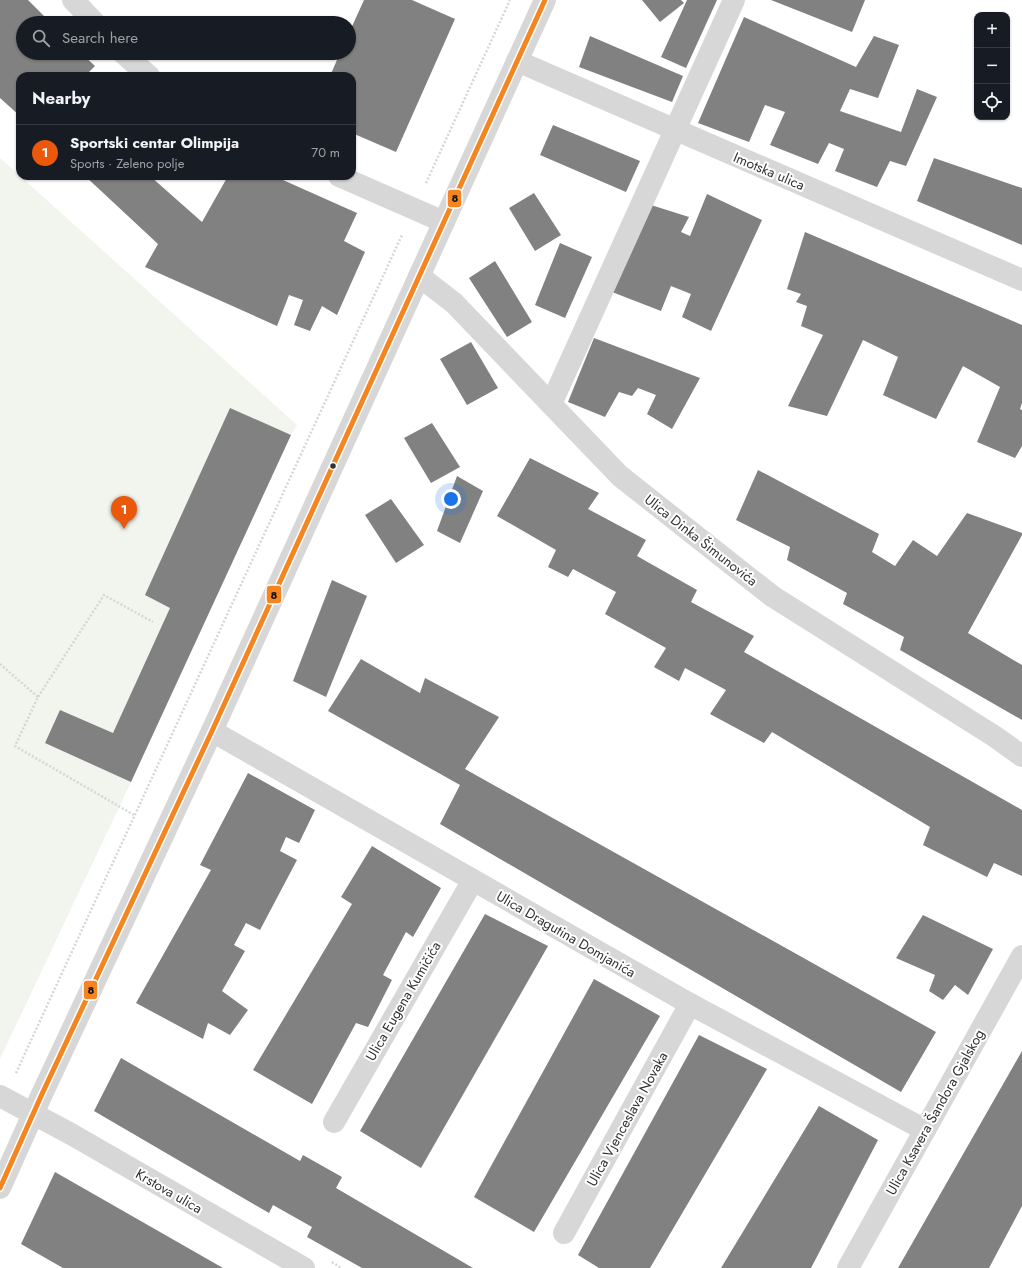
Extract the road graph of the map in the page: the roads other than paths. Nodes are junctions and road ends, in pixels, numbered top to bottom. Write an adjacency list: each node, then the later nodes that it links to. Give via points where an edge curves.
1 (73, 0): 4 (street)
2 (545, 0): 6 (street)
3 (734, 0): 8 (street)
4 (88, 16)
5 (131, 60): 7 (street)
6 (517, 61): 8 (street, Imotska ulica); 10 (street)
7 (144, 72)
8 (676, 130): 12 (street, Imotska ulica); 13 (street)
9 (348, 180): 10 (street)
10 (444, 222): 11 (street)
11 (419, 276): 13 (street, Ulica Dinka Šimunovića, via 454,303); 14 (street)
12 (1022, 280)
13 (551, 404): 15 (street, Ulica Dinka Šimunovića, via 620,476 772,596)
14 (212, 731): 16 (street, Ulica Dragutina Domjanića); 20 (street)
15 (1022, 756)
16 (473, 880): 18 (street, Ulica Dragutina Domjanića); 21 (street, Ulica Eugena Kumičića)
17 (1022, 956): 22 (street, Ulica Ksavera Šandora Gjalskog)
18 (690, 1004): 22 (street, Ulica Dragutina Domjanića); 24 (street, Ulica Vjenceslava Novaka)
19 (1, 1096): 20 (street, Krstova ulica)
20 (34, 1114): 23 (street); 25 (street, Krstova ulica)
21 (334, 1122)
22 (925, 1130): 26 (street, Ulica Ksavera Šandora Gjalskog)
23 (0, 1188)
24 (564, 1233)
25 (304, 1268)
26 (848, 1268)

